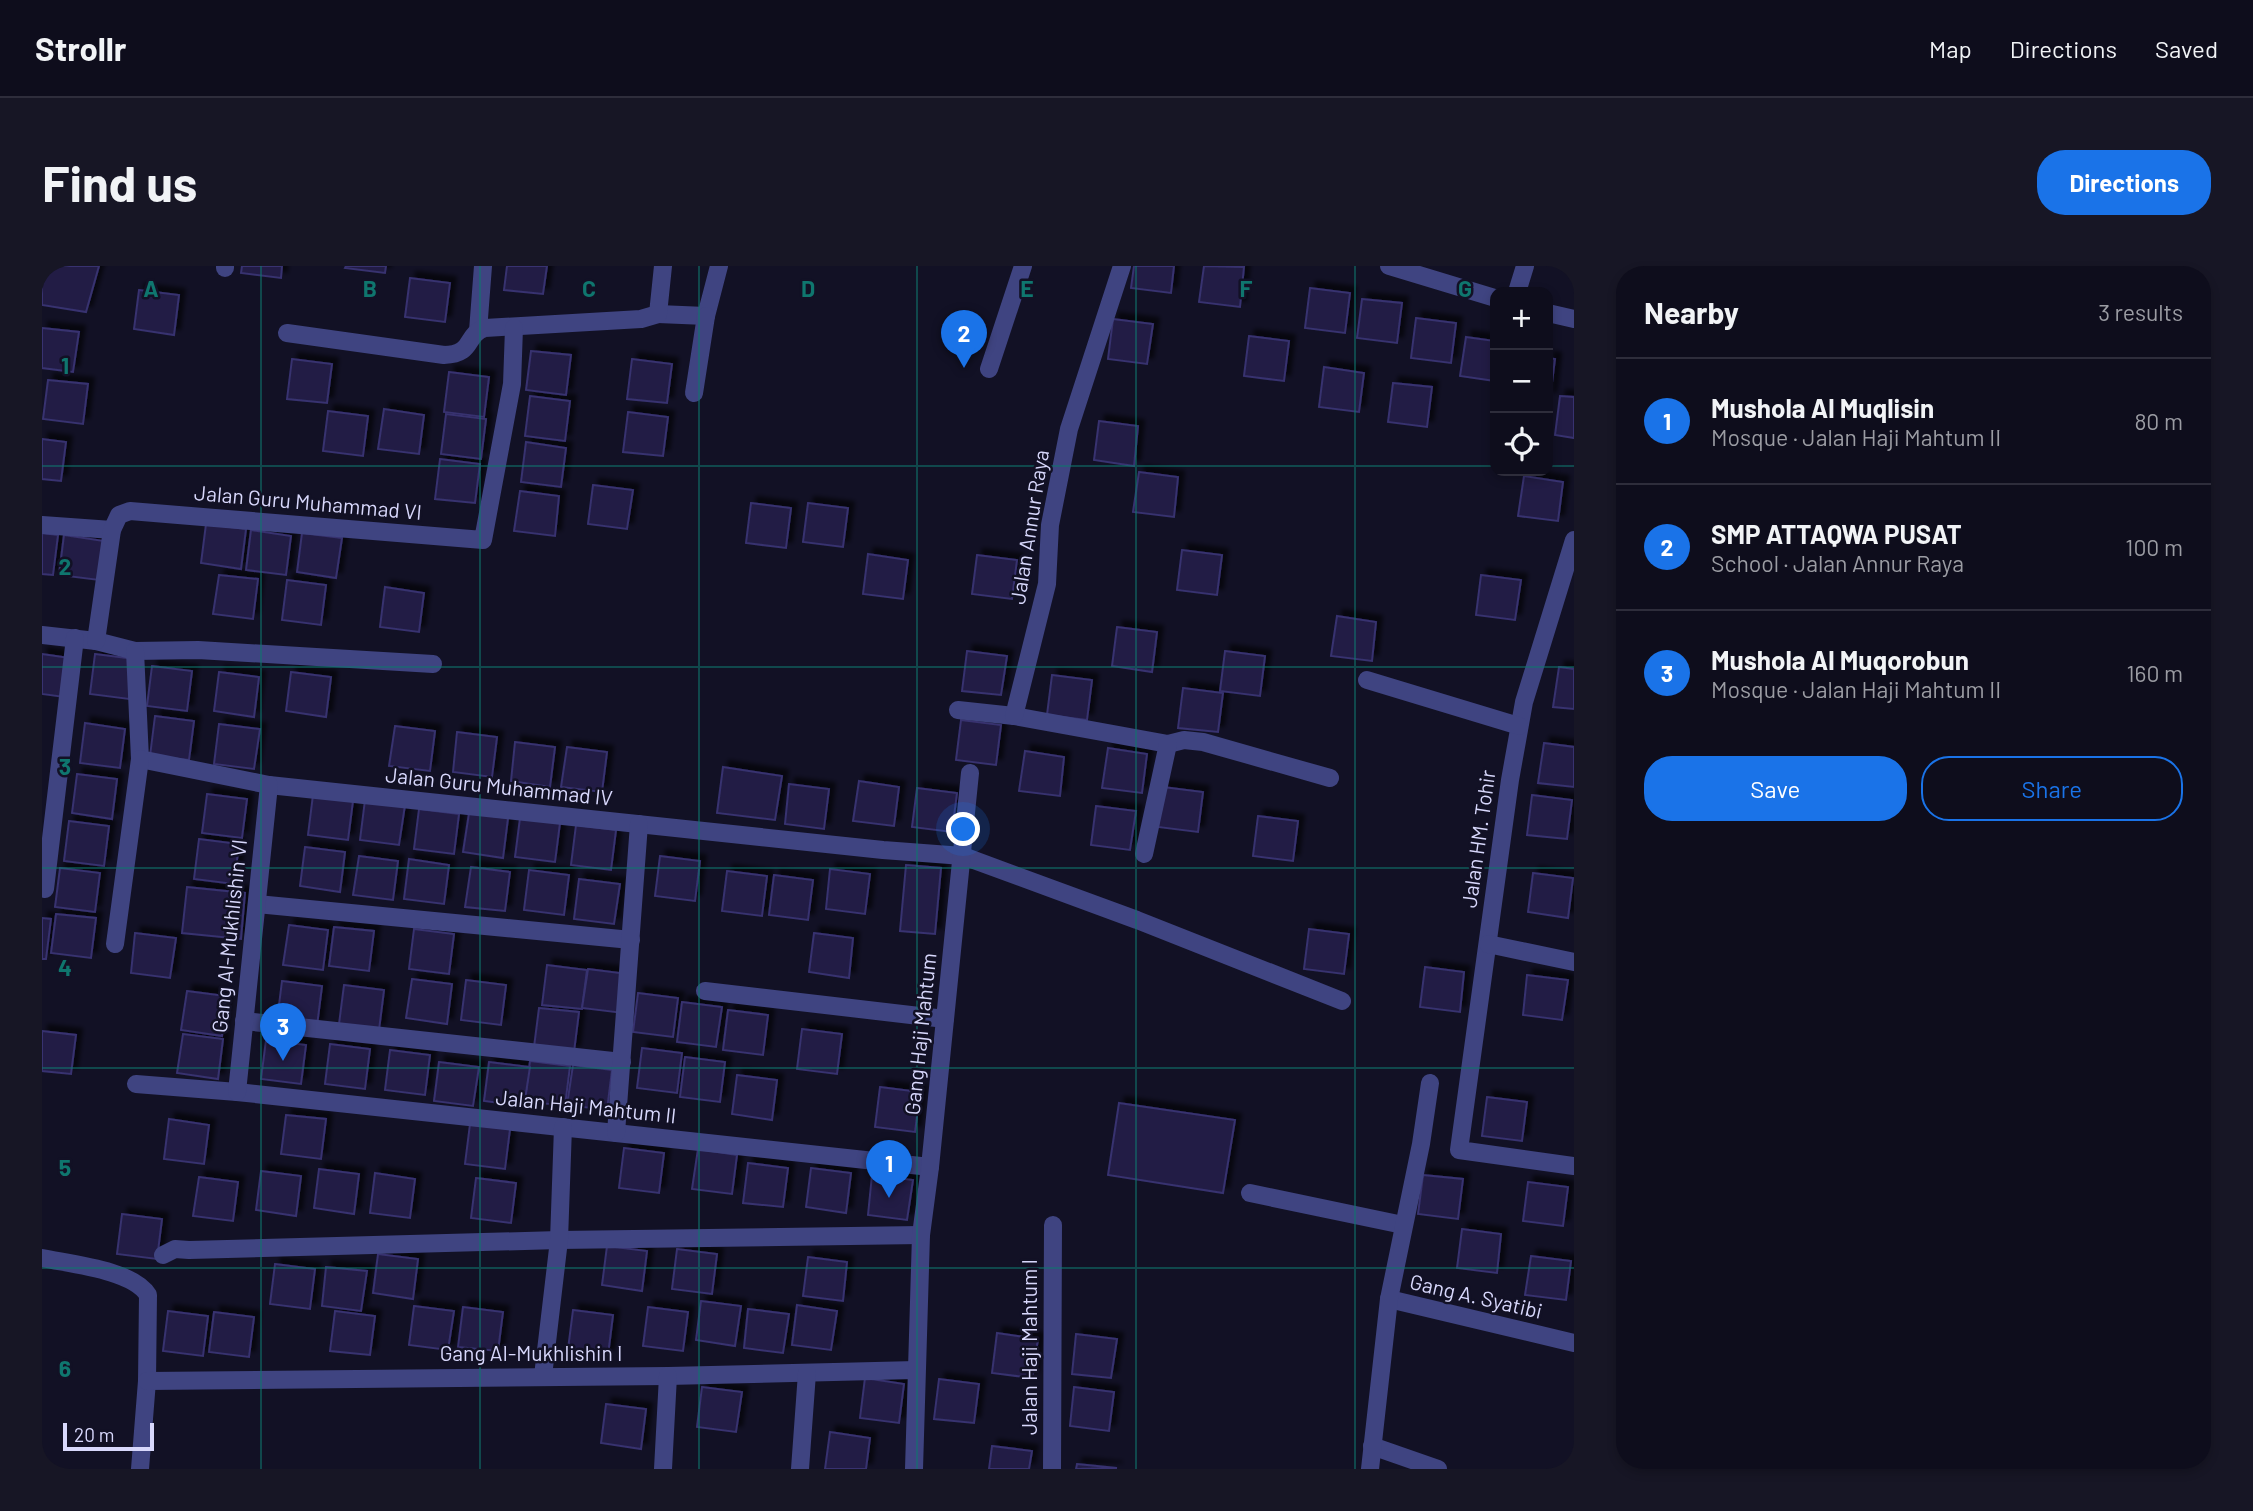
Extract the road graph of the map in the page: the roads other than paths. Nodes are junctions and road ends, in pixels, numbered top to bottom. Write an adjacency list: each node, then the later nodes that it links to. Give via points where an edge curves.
1 (483, 266): 15 (street)
2 (663, 266): 10 (street)
3 (719, 266): 12 (street)
4 (1023, 266): 17 (street)
5 (1122, 266): 29 (street, Jalan Annur Raya, via 1069,429 1050,525 1047,584)
6 (1390, 266): 9 (street)
7 (1525, 266): 8 (street)
8 (1519, 287)
9 (1490, 296)
10 (658, 314): 12 (street); 14 (street)
11 (1553, 314): 13 (street)
12 (706, 316): 18 (street)
13 (1574, 319)
14 (513, 328): 15 (street); 20 (street, Jalan Guru Muhammad VI, via 512,384 483,540 130,511 119,515)
15 (478, 331): 16 (street, via 463,352 443,355)
16 (287, 333)
17 (989, 369)
18 (694, 393)
19 (42, 524): 20 (street)
20 (112, 530): 24 (street)
21 (1574, 540): 30 (street, Jalan HM. Tohir)
22 (42, 635): 23 (street)
23 (75, 638): 24 (street); 39 (street)
24 (96, 640): 25 (street)
25 (135, 651): 26 (street, via 198,650); 32 (street)
26 (433, 664)
27 (1367, 680): 30 (street)
28 (958, 710): 29 (street)
29 (1014, 716): 31 (street)
30 (1519, 726): 43 (street, Jalan HM. Tohir)
31 (1168, 744): 34 (street, via 1203,742); 37 (street)
32 (140, 759): 35 (street, Jalan Guru Muhammad IV); 42 (street)
33 (970, 773): 38 (street, Gang Haji Mahtum)
34 (1329, 778)
35 (269, 785): 36 (street, Jalan Guru Muhammad IV); 40 (street, Gang Al-Mukhlishin VI)
36 (639, 824): 38 (street, Jalan Guru Muhammad IV); 41 (street)
37 (1144, 855)
38 (963, 856): 46 (street, Jalan Guru Muhammad IV, via 1138,919); 47 (street, Gang Haji Mahtum)
39 (45, 889)
40 (257, 904): 41 (street); 48 (street, Gang Al-Mukhlishin VI)
41 (631, 940): 49 (street)
42 (115, 944)
43 (1488, 944): 44 (street); 55 (street, Jalan HM. Tohir, via 1458,1150)
44 (1574, 962)
45 (705, 991): 47 (street)
46 (1342, 1001)
47 (945, 1019): 56 (street, Gang Haji Mahtum)
48 (244, 1021): 49 (street); 52 (street, Gang Al-Mukhlishin VI)
49 (622, 1062): 54 (street)
50 (1430, 1083): 58 (street)
51 (136, 1084): 52 (street, Jalan Haji Mahtum II)
52 (237, 1092): 53 (street, Jalan Haji Mahtum II)
53 (563, 1127): 54 (street, Jalan Haji Mahtum II); 61 (street)
54 (616, 1133): 56 (street, Jalan Haji Mahtum II)
55 (1574, 1166)
56 (930, 1167): 60 (street, Gang Haji Mahtum)
57 (1250, 1194): 58 (street)
58 (1403, 1224): 64 (street)
59 (1053, 1225): 76 (street, Jalan Haji Mahtum I)
60 (920, 1235): 61 (street); 66 (street, Gang Haji Mahtum)
61 (559, 1240): 62 (street, via 175,1249); 68 (street)
62 (163, 1255)
63 (42, 1258): 70 (street, via 119,1275 143,1286 149,1305)
64 (1389, 1299): 65 (street, Gang A. Syatibi); 71 (street, Gang A. Syatibi)
65 (1574, 1343)
66 (916, 1370): 67 (street, Gang AI-Mukhlishin I); 75 (street, Gang Haji Mahtum)
67 (807, 1373): 69 (street, Gang AI-Mukhlishin I); 74 (street)
68 (543, 1376): 69 (street, Gang AI-Mukhlishin I); 70 (street, Gang AI-Mukhlishin I)
69 (668, 1376): 73 (street)
70 (146, 1381): 72 (street)
71 (1372, 1446): 77 (street, Gang A. Syatibi); 78 (street)
72 (140, 1469)
73 (663, 1469)
74 (800, 1469)
75 (914, 1469)
76 (1052, 1469)
77 (1370, 1469)
78 (1438, 1469)

